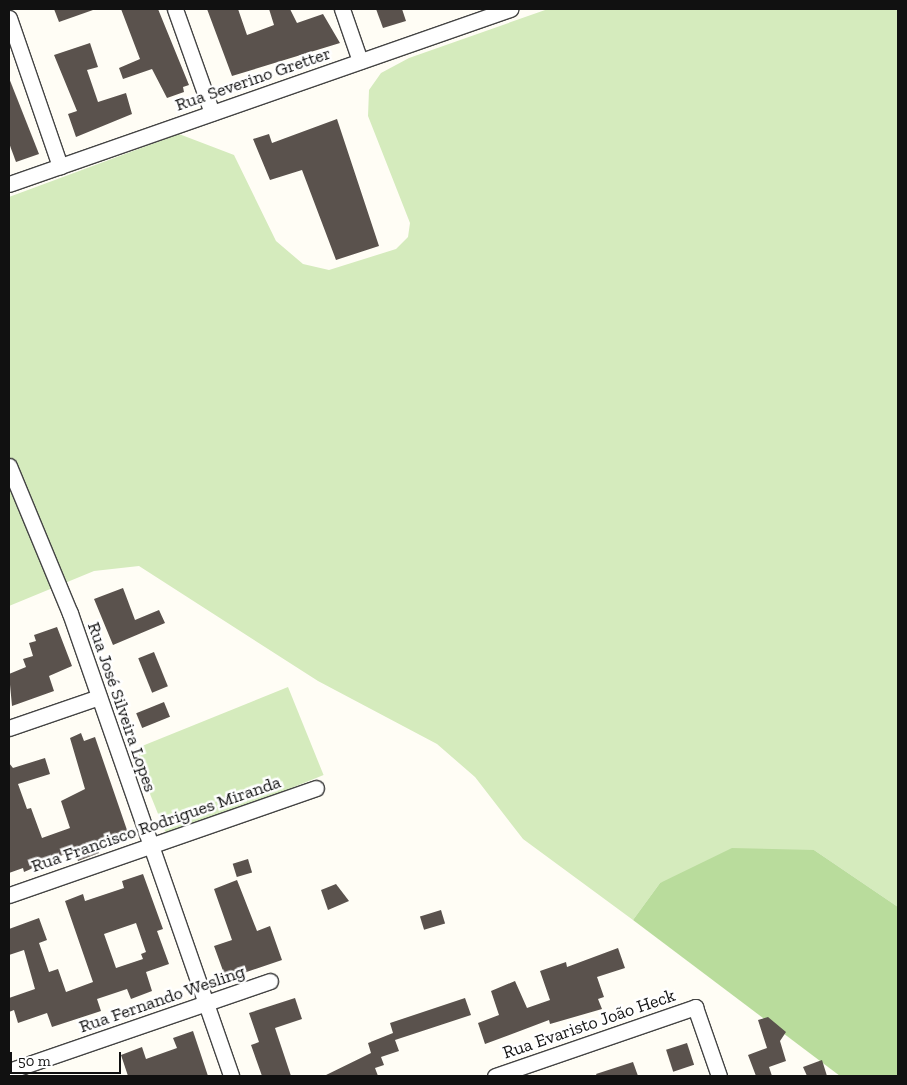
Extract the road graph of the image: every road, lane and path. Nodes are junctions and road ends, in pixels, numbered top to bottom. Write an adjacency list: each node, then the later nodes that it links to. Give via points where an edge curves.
1 (175, 9): 6 (street)
2 (342, 9): 5 (street)
3 (509, 9): 5 (street, Rua Severino Gretter)
4 (9, 18): 7 (street)
5 (360, 61): 6 (street, Rua Severino Gretter)
6 (212, 113): 7 (street, Rua Severino Gretter)
7 (60, 166): 8 (street, Rua Severino Gretter)
8 (9, 184)
9 (9, 466): 10 (street, Rua José Silveira Lopes, via 53,569)
10 (99, 697): 11 (street); 13 (street, Rua José Silveira Lopes)
11 (9, 728)
12 (316, 788): 13 (street, Rua Francisco Rodrigues Miranda)
13 (151, 845): 14 (street, Rua Francisco Rodrigues Miranda); 16 (street, Rua José Silveira Lopes)
14 (9, 895)
15 (270, 981): 16 (street, Rua Fernando Wesling)
16 (206, 1003): 17 (street, Rua Fernando Wesling); 18 (street, Rua José Silveira Lopes)
17 (9, 1071)
18 (231, 1076)
19 (495, 1076): 20 (street, Rua Evaristo João Heck, via 695,1007)
20 (718, 1076)

